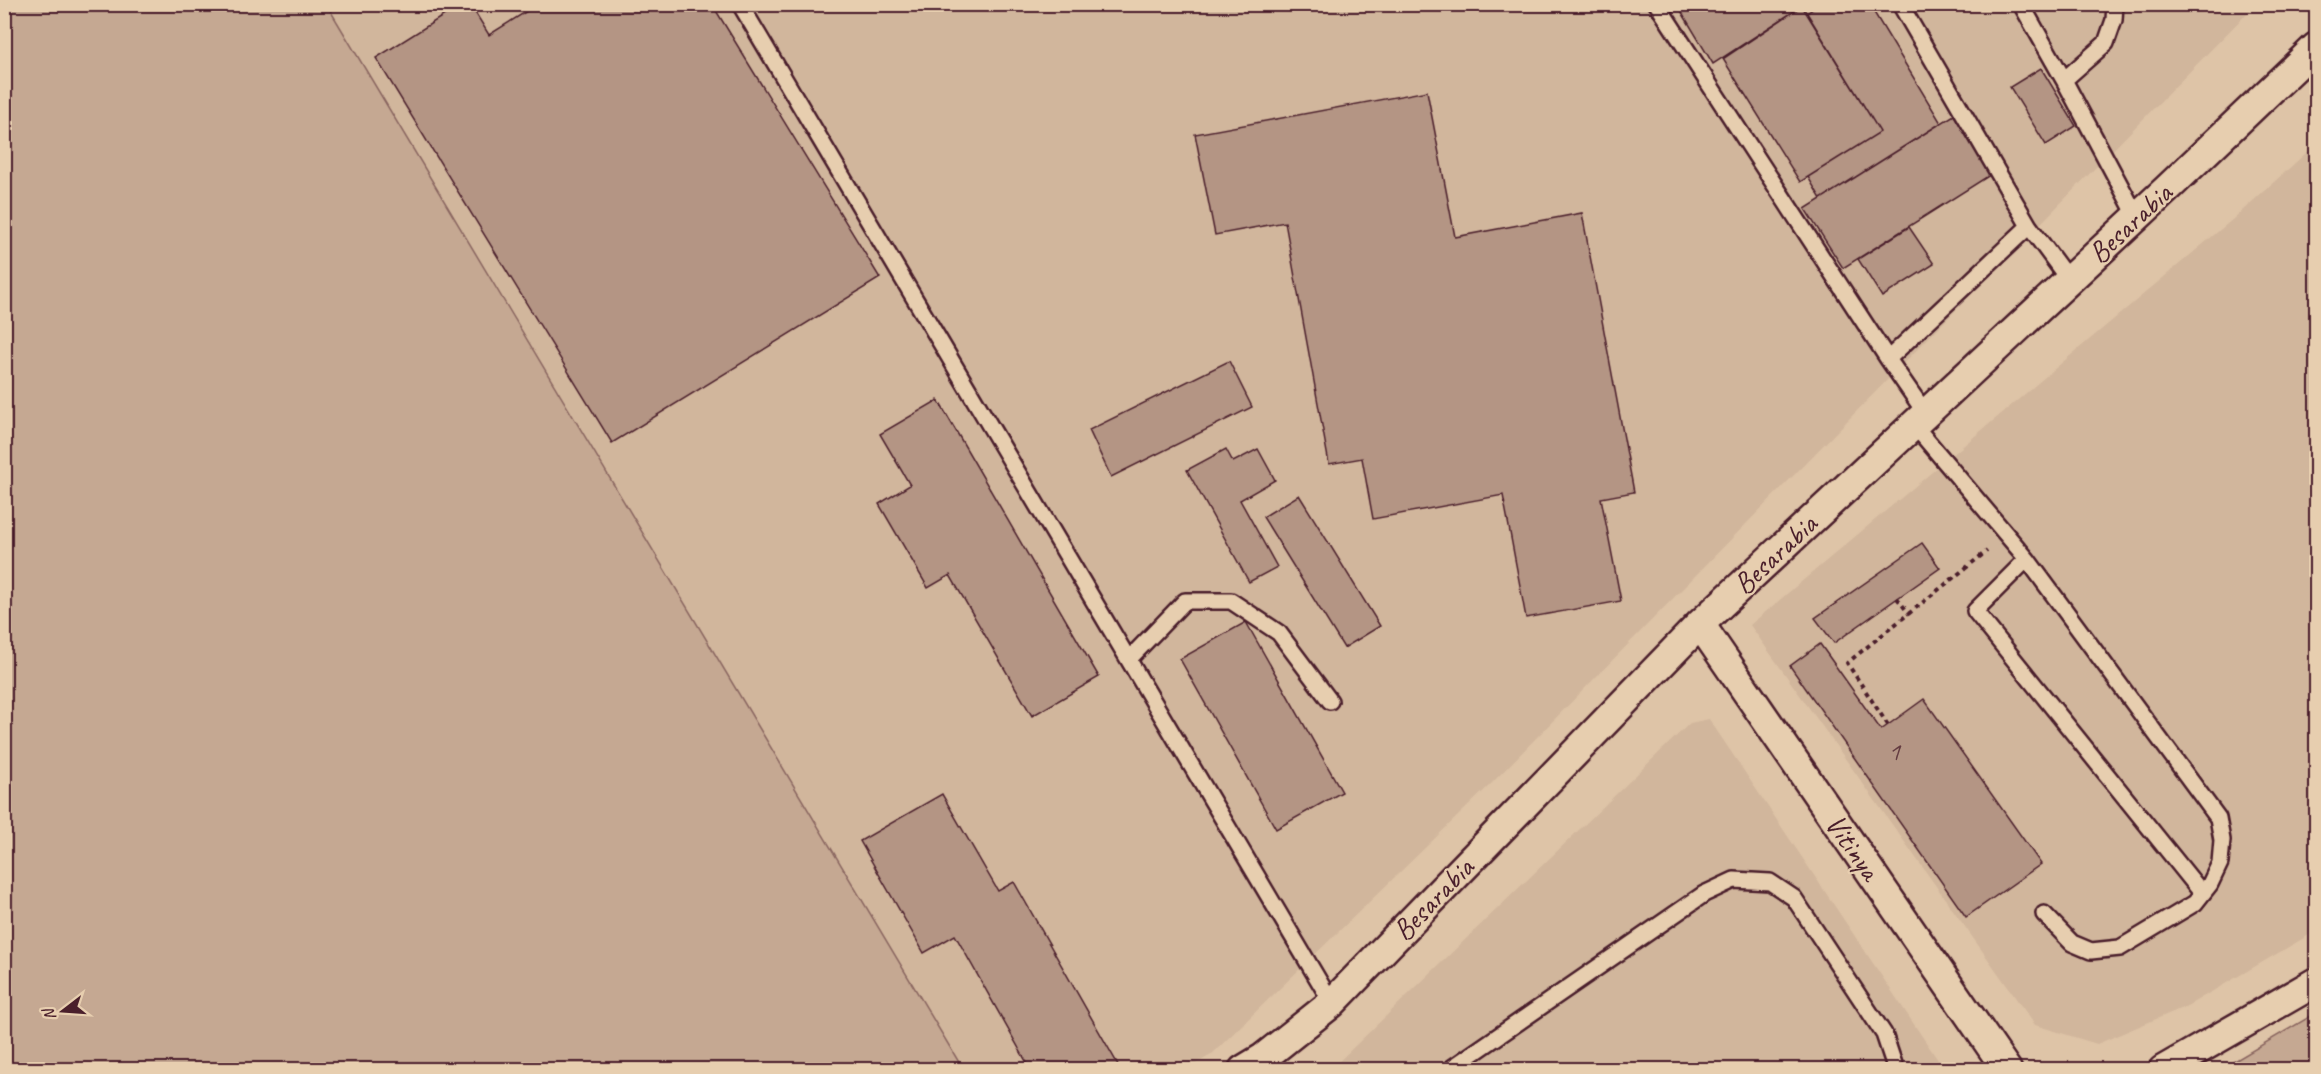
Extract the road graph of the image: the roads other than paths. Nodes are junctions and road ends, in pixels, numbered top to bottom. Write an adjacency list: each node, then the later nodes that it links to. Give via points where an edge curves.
1 (740, 4): 15 (lane)
2 (1658, 4): 11 (lane)
3 (1900, 4): 9 (lane)
4 (2021, 4): 7 (lane)
5 (2115, 4): 7 (lane, via 2106,43)
6 (2316, 47): 8 (street, Besarabia)
7 (2064, 80): 8 (lane)
8 (2137, 217): 10 (street, Besarabia)
9 (2029, 226): 10 (lane); 11 (lane)
10 (2068, 279): 12 (street, Besarabia)
11 (1888, 360): 12 (lane)
12 (1920, 420): 13 (lane); 14 (street, Besarabia)
13 (2027, 559): 17 (lane, via 2218,818 2222,840 2220,863); 17 (lane, via 1975,611)
14 (1700, 624): 20 (street, Besarabia); 24 (street, Vitinya)
15 (1128, 659): 16 (lane, via 1185,601 1231,601 1279,633); 20 (lane)
16 (1330, 701)
17 (2202, 893): 18 (lane, via 2195,903 2120,948 2091,951 2072,943)
18 (2044, 914)
19 (2316, 982): 25 (street)
20 (1332, 1003): 21 (street, Besarabia)
21 (1243, 1070)
22 (1449, 1070): 23 (lane, via 1704,894 1734,880 1770,882 1794,898 1884,1034)
23 (1896, 1070)
24 (2007, 1070)
25 (2163, 1070)

